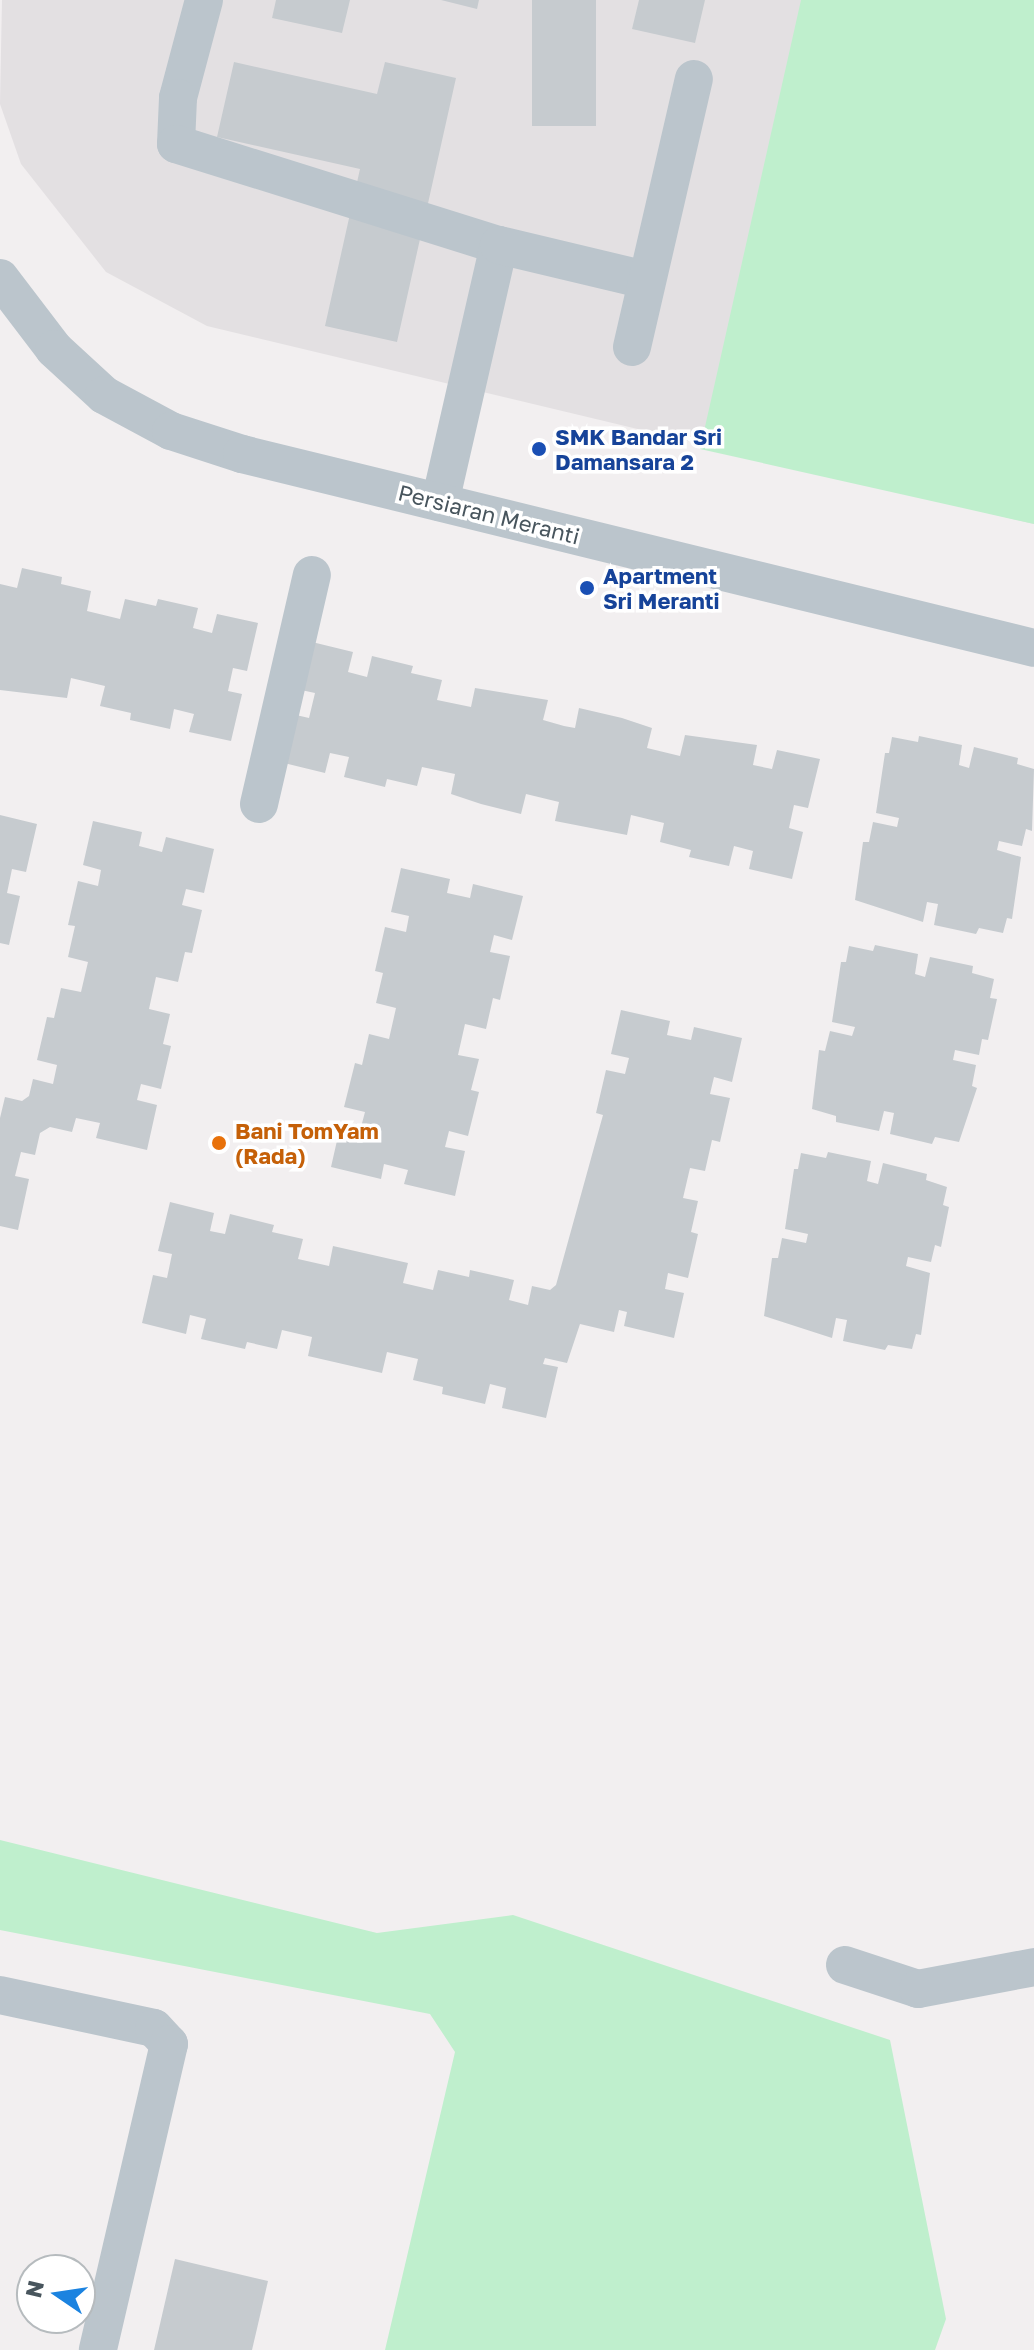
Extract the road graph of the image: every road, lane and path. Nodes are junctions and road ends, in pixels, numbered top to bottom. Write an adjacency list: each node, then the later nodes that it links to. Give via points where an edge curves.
1 (204, 0): 3 (street, via 178,98 176,144)
2 (694, 79): 5 (street)
3 (499, 245): 5 (street); 7 (street)
4 (0, 278): 7 (street, Persiaran Meranti, via 54,349 104,395 171,431 242,454)
5 (646, 280): 6 (street)
6 (632, 347)
7 (440, 502): 9 (street, Persiaran Meranti)
8 (312, 575): 10 (street)
9 (1034, 648)
10 (259, 804)
11 (845, 1965): 12 (street, via 918,1989)
12 (1034, 1967)
13 (0, 1995): 14 (street, via 154,2028 169,2044)
14 (98, 2350)

